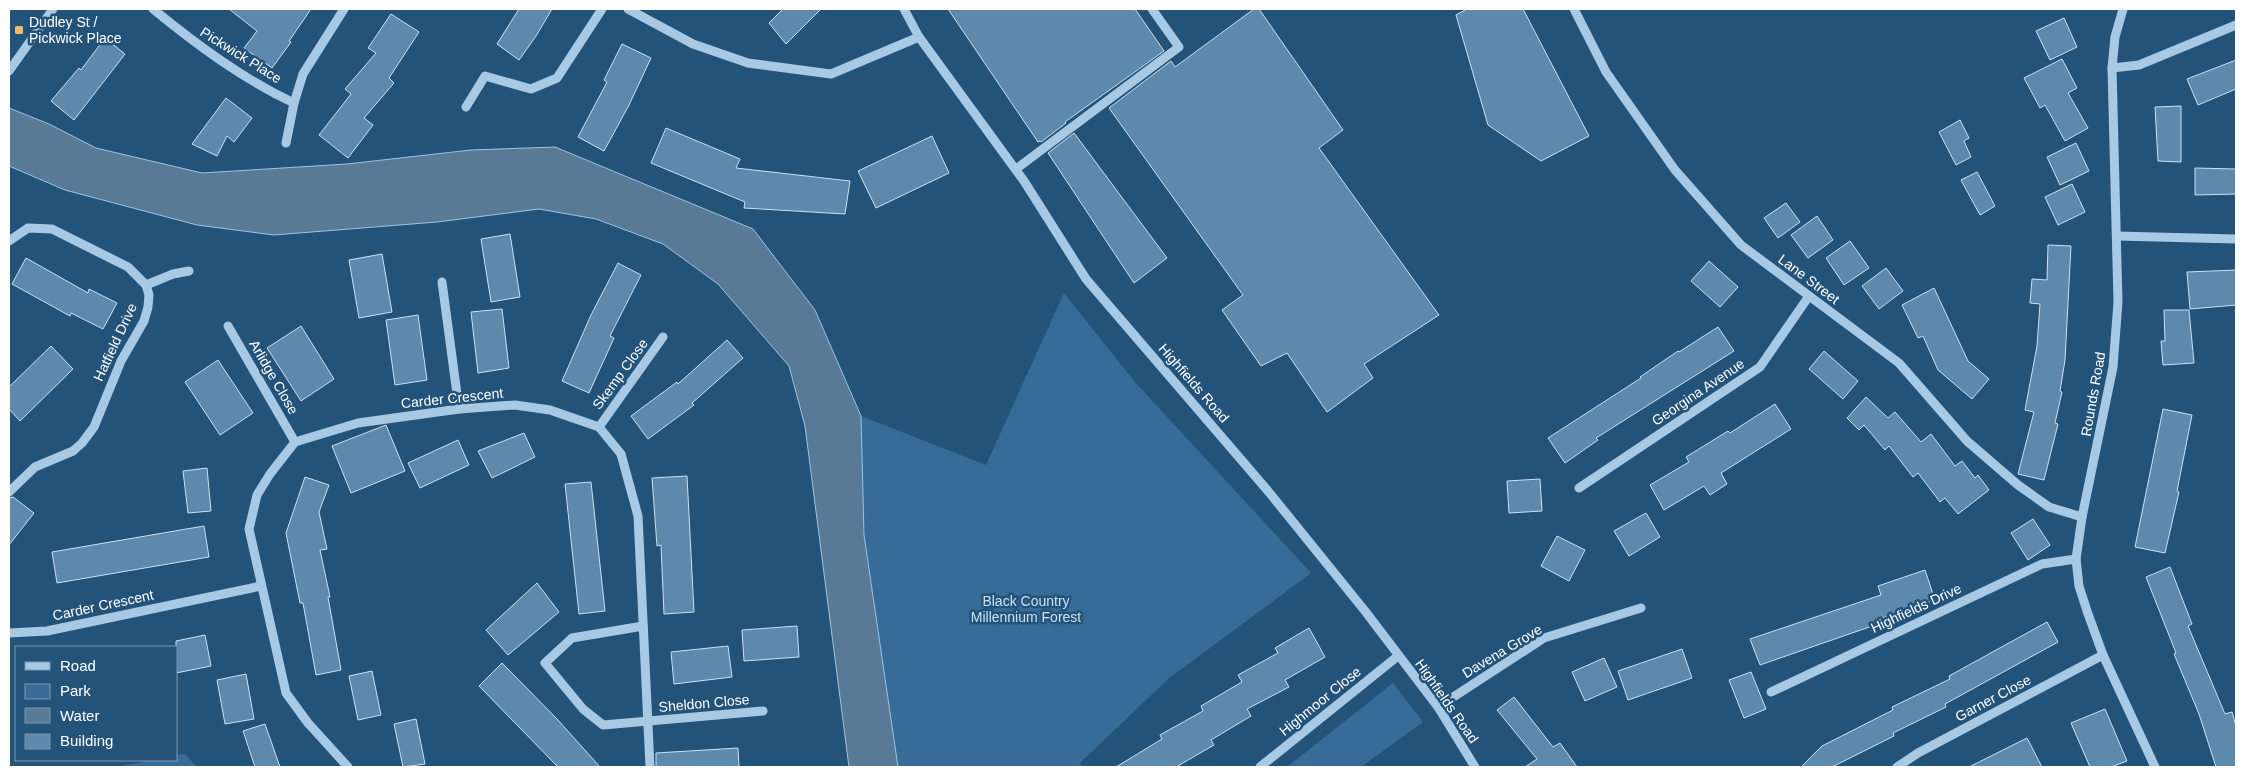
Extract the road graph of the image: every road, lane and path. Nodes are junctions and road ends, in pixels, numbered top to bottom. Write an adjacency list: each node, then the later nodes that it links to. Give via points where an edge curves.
1 (53, 9): 13 (street)
2 (153, 9): 14 (street, Pickwick Place, via 195,43 265,89)
3 (344, 9): 14 (street, Pickwick Place, via 303,74)
4 (602, 9): 15 (street, via 557,78 531,90 486,76)
5 (628, 9): 11 (street, via 693,44 748,63 832,74)
6 (904, 9): 11 (street, Highfields Road)
7 (1152, 9): 17 (street, via 1179,47)
8 (1574, 9): 24 (street, Lane Street, via 1606,72 1675,170 1741,245)
9 (2123, 9): 12 (street, Rounds Road, via 2115,37)
10 (2236, 25): 12 (street, via 2139,65)
11 (919, 37): 17 (street, Highfields Road)
12 (2112, 68): 18 (street, Rounds Road)
13 (9, 71)
14 (294, 103): 16 (street, Pickwick Place)
15 (466, 107)
16 (286, 143)
17 (1016, 170): 39 (street, Highfields Road, via 1086,279 1268,491)
18 (2117, 236): 19 (street); 32 (street, Rounds Road, via 2118,302 2113,367)
19 (2236, 239)
20 (9, 241): 23 (street, via 28,228 52,229 121,263)
21 (189, 270): 23 (street)
22 (442, 282): 27 (street)
23 (146, 286): 31 (street, Hatfield Drive, via 149,296 144,321 121,361 94,428 82,444 36,467)
24 (1809, 296): 30 (street, Georgina Avenue, via 1760,367); 32 (street, Lane Street, via 1899,363 1967,441 2018,485 2048,507)
25 (228, 326): 29 (street, Arlidge Close)
26 (663, 337): 28 (street, Skemp Close)
27 (459, 409): 28 (street, Carder Crescent, via 516,405 550,410); 29 (street, Carder Crescent, via 358,423)
28 (599, 427): 36 (street, via 621,454 638,516)
29 (295, 442): 34 (street, via 257,494 249,529)
30 (1579, 488)
31 (9, 492)
32 (2082, 517): 33 (street, Rounds Road)
33 (2076, 559): 38 (street, Rounds Road, via 2087,611); 40 (street, Highfields Drive, via 2042,564)
34 (261, 586): 37 (street, Carder Crescent, via 47,631); 44 (street, via 286,693)
35 (1641, 608): 41 (street, Davena Grove, via 1544,638)
36 (643, 626): 43 (street); 43 (street, Sheldon Close, via 572,638 546,663 583,709 603,725)
37 (9, 633)
38 (2103, 655): 48 (street, Garner Close); 49 (street, Rounds Road)
39 (1398, 656): 41 (street, Highfields Road); 46 (street, Highmoor Close)
40 (1771, 692)
41 (1438, 707): 47 (street, Highfields Road)
42 (764, 711): 43 (street, Sheldon Close)
43 (648, 722): 45 (street)
44 (348, 767)
45 (650, 767)
46 (1260, 767)
47 (1475, 767)
48 (1897, 767)
49 (2155, 767)

